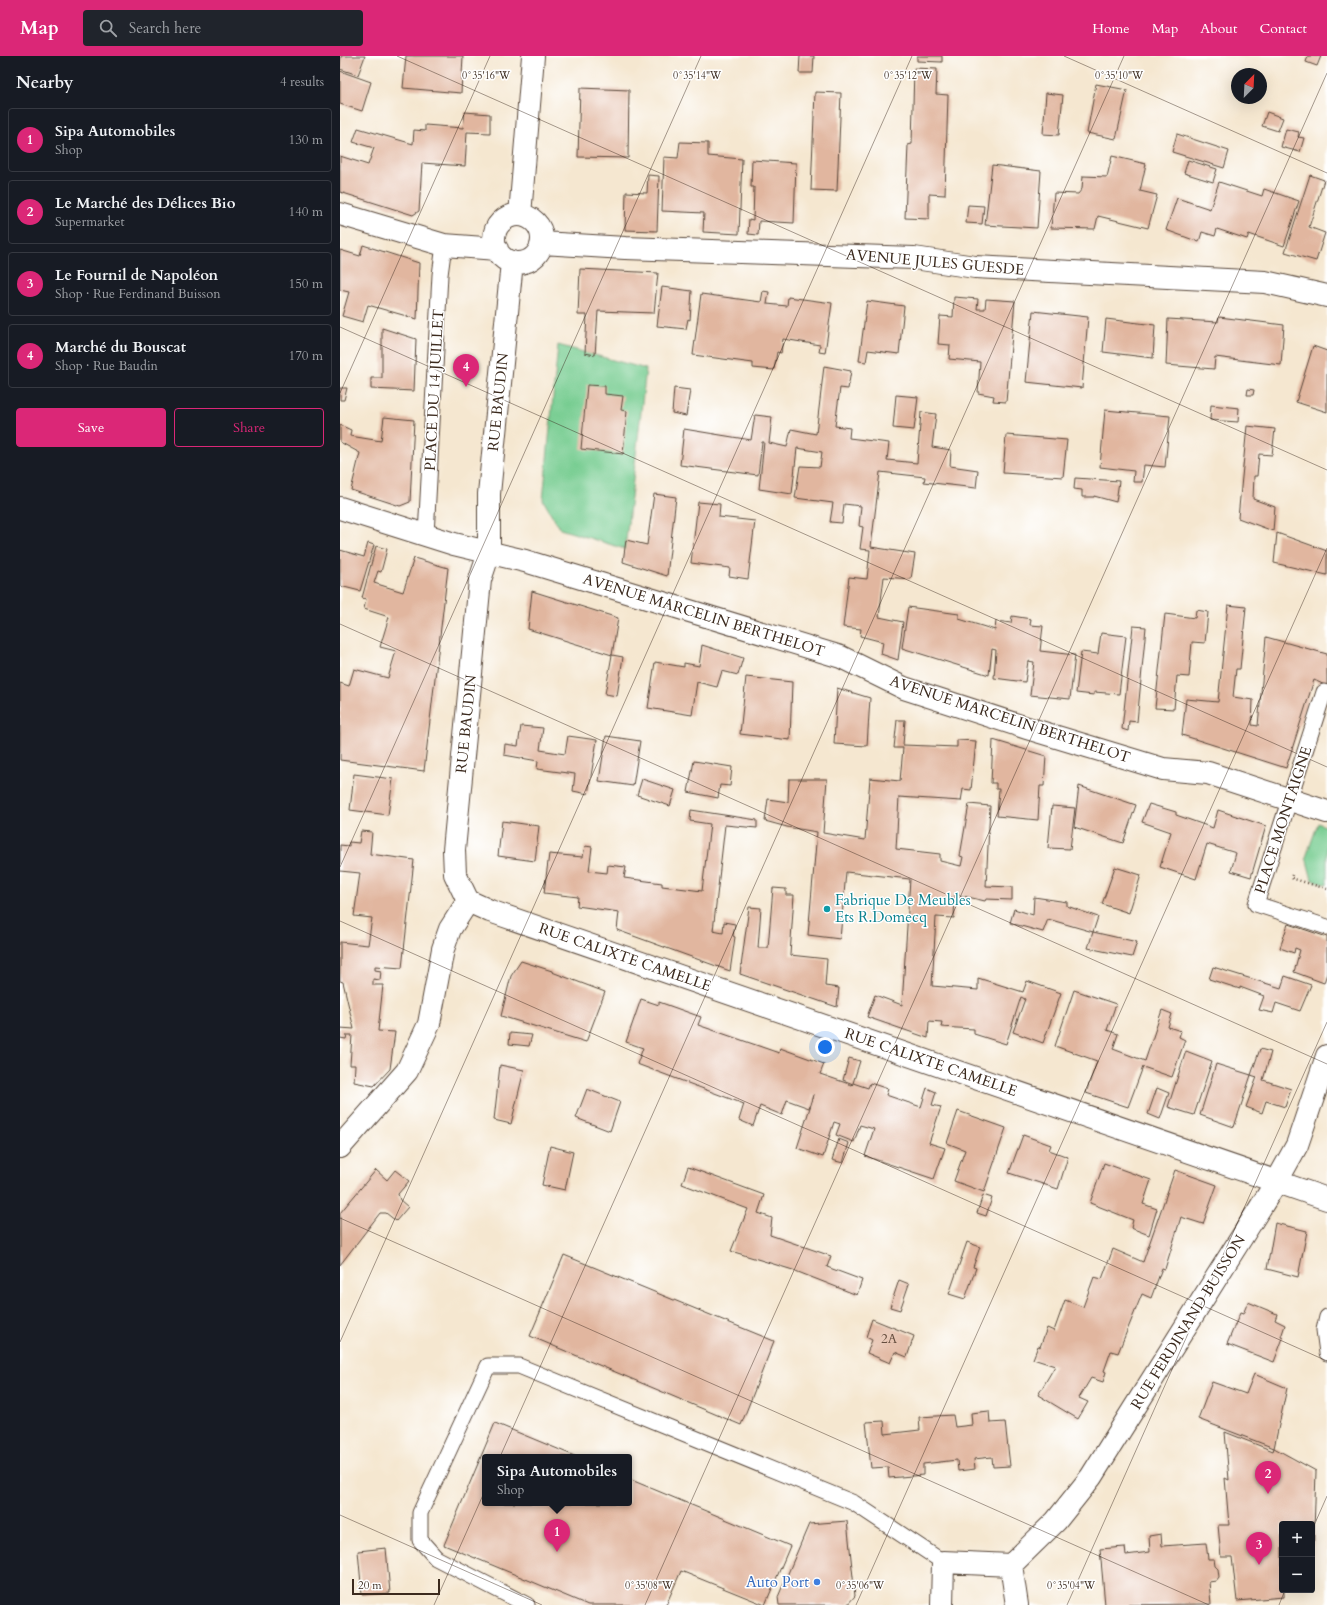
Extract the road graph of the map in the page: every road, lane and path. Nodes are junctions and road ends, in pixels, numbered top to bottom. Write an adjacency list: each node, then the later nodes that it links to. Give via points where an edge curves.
1 (533, 56): 3 (street)
2 (340, 214): 5 (street)
3 (520, 215): 4 (street, via 537,224); 6 (street, via 504,219 499,225 494,241)
4 (542, 243): 6 (street, via 534,256 520,263); 7 (street, AVENUE JULES GUESDE, via 914,258 975,267 1265,282)
5 (444, 246): 6 (street); 9 (lane, PLACE DU 14 JUILLET, via 440,275)
6 (504, 255): 10 (street, RUE BAUDIN, via 489,494)
7 (1327, 296)
8 (340, 508): 9 (street, AVENUE MARCELIN BERTHELOT)
9 (426, 535): 10 (street, AVENUE MARCELIN BERTHELOT)
10 (489, 553): 12 (street, AVENUE MARCELIN BERTHELOT, via 842,657 904,688 1042,732 1163,769 1208,773); 16 (street, RUE BAUDIN, via 480,580 454,850 455,874)
11 (1327, 693): 12 (lane, PLACE MONTAIGNE, via 1324,692)
12 (1289, 800): 13 (street, AVENUE MARCELIN BERTHELOT); 17 (lane, PLACE MONTAIGNE, via 1256,904)
13 (1327, 812)
14 (1291, 878): 15 (path)
15 (1327, 889)
16 (468, 901): 19 (street, via 450,929 443,949 428,1024 407,1072); 20 (street, RUE CALIXTE CAMELLE, via 513,919)
17 (1327, 927)
18 (1327, 1056): 20 (street, RUE FERDINAND BUISSON, via 1297,1145)
19 (342, 1140)
20 (1277, 1181): 21 (street, RUE CALIXTE CAMELLE); 25 (street, RUE FERDINAND BUISSON, via 1091,1477 1056,1521)
21 (1327, 1199)
22 (1327, 1317): 23 (lane, via 1324,1330)
23 (1327, 1352)
24 (943, 1562): 25 (street); 26 (lane, via 854,1503 519,1366 488,1366 420,1513 420,1540 436,1558); 27 (street)
25 (1011, 1565): 28 (street)
26 (527, 1605)
27 (942, 1605)
28 (1017, 1605)

